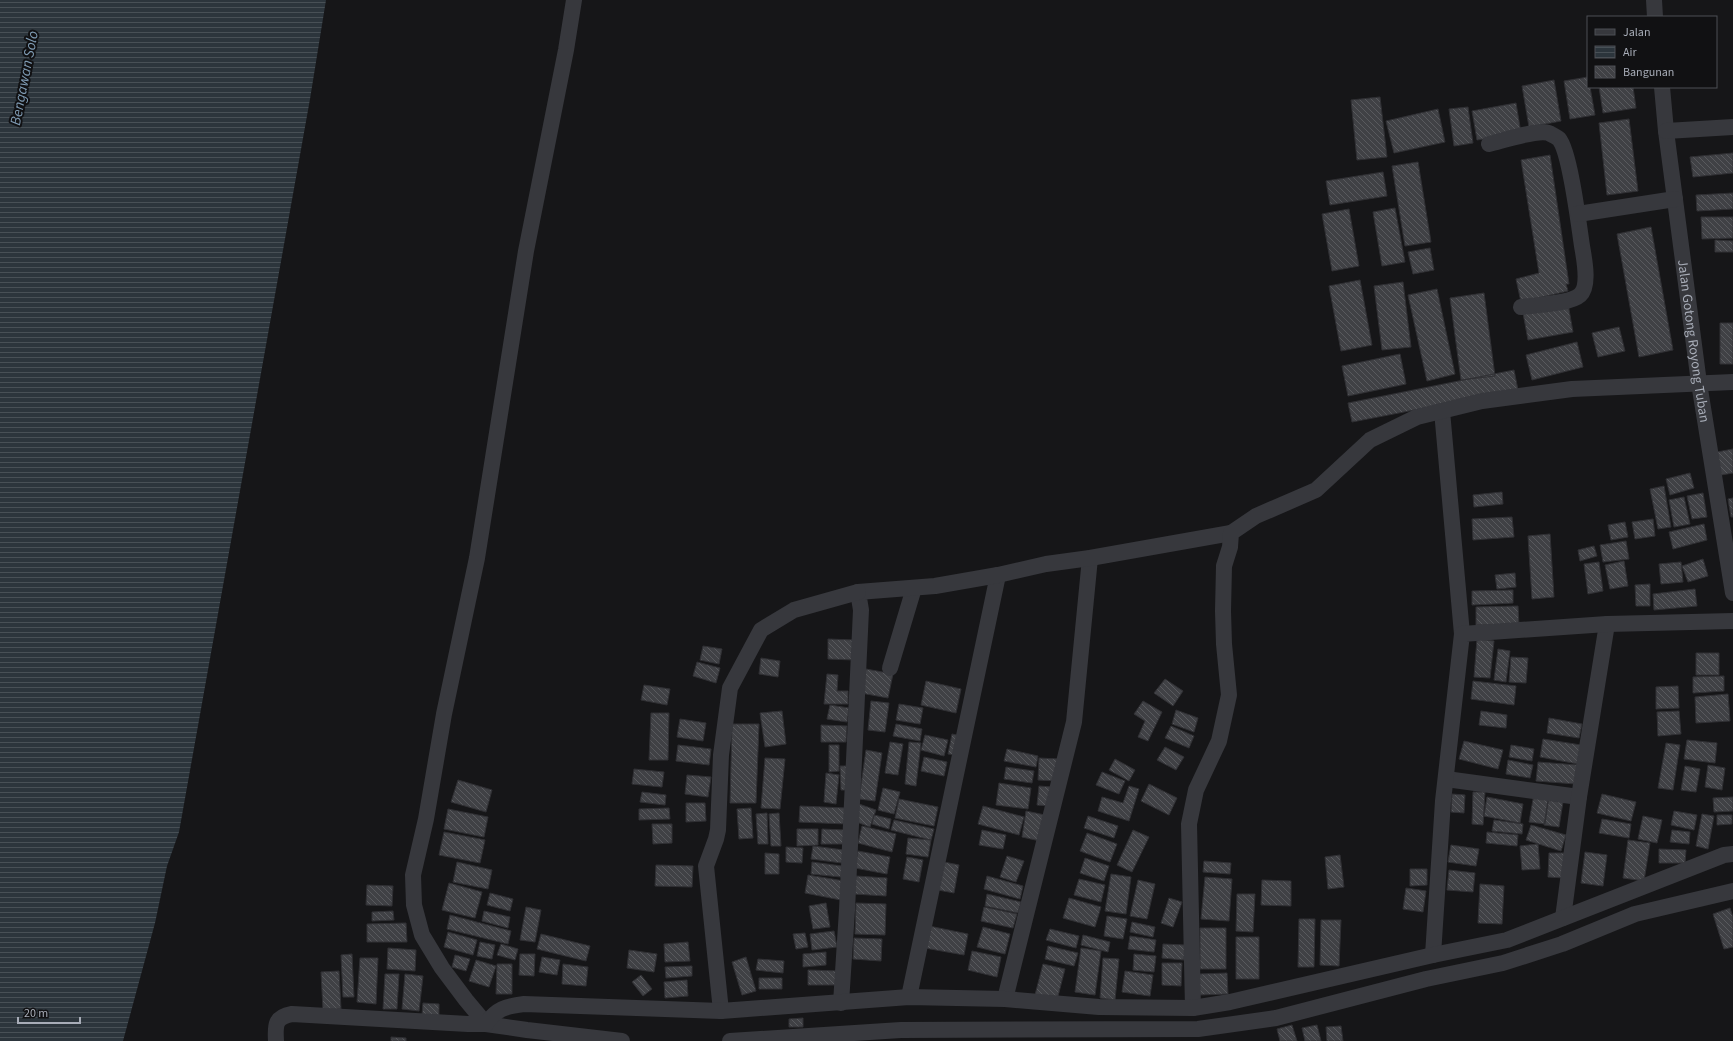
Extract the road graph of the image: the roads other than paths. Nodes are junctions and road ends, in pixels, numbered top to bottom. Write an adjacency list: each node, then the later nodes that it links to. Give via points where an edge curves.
1 (574, 0): 36 (street, via 526,251 478,558 413,875 414,905 422,935 442,968)
2 (1654, 0): 3 (street)
3 (1655, 16)
4 (1662, 88): 6 (street, Jalan Gotong Royong Tuban)
5 (1733, 127): 6 (street)
6 (1666, 132): 8 (street, Jalan Gotong Royong Tuban)
7 (1489, 144): 9 (street, via 1520,136 1547,133 1559,139 1565,152)
8 (1675, 199): 9 (street); 12 (street, Jalan Gotong Royong Tuban)
9 (1578, 214): 10 (street, via 1586,274 1585,289 1580,296 1572,300)
10 (1521, 307)
11 (1733, 382): 12 (street)
12 (1700, 383): 13 (street, via 1572,389 1482,400); 15 (street, Jalan Gotong Royong Tuban)
13 (1442, 411): 14 (street, via 1417,417 1370,440 1316,490 1256,516); 23 (street)
14 (1231, 533): 16 (street); 34 (street, via 1224,566 1223,611 1229,695 1219,741 1196,790 1189,824)
15 (1729, 550): 20 (street, Jalan Gotong Royong Tuban)
16 (1090, 558): 17 (street, via 1046,564); 32 (street, via 1074,722)
17 (998, 575): 18 (street); 31 (street)
18 (914, 588): 19 (street); 24 (street)
19 (858, 592): 33 (street, via 861,610); 35 (street, via 794,610 761,630 730,688 721,755 717,835 706,866)
20 (1733, 593)
21 (1733, 621): 22 (street)
22 (1607, 624): 23 (street); 26 (street)
23 (1462, 634): 25 (street)
24 (890, 668)
25 (1446, 779): 26 (street); 30 (street)
26 (1579, 796): 29 (street)
27 (1733, 854): 29 (street)
28 (1733, 891): 38 (street, via 1635,914 1562,944 1503,963 1426,979 1276,1018 1198,1029 901,1030)
29 (1564, 918): 30 (street, via 1507,940)
30 (1433, 955): 34 (street, via 1230,1002)
31 (909, 997): 32 (street); 33 (street)
32 (1005, 999): 34 (street, via 1099,1007)
33 (841, 1003): 35 (street)
34 (1193, 1008)
35 (721, 1011): 36 (street, via 524,1004 495,1012)
36 (486, 1024): 37 (street); 39 (street, via 292,1014 277,1021)
37 (527, 1036): 40 (street)
38 (851, 1037): 41 (street)
39 (276, 1041)
40 (622, 1041)
41 (730, 1041)

